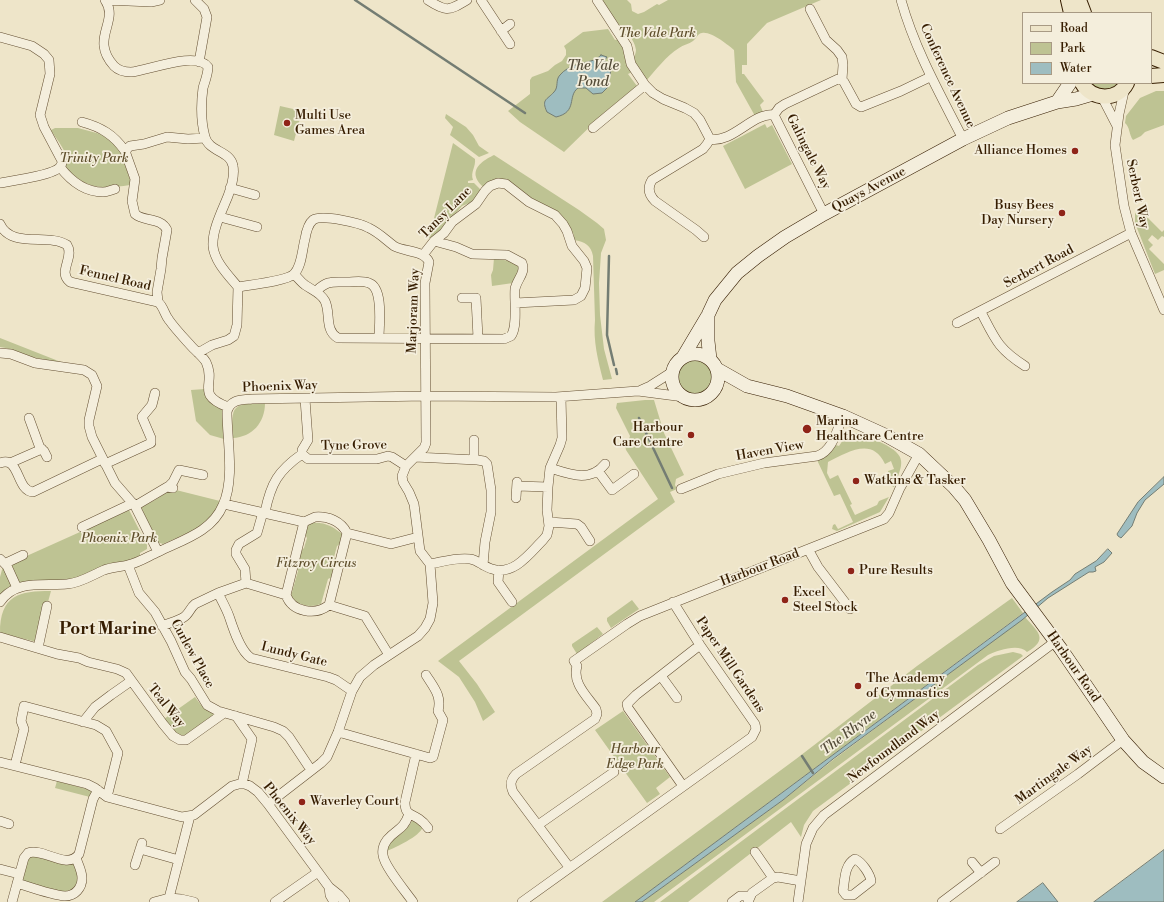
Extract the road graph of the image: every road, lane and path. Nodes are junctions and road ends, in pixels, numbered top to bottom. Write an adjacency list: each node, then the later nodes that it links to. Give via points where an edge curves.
1 (106, 0): 2 (street); 19 (street, via 110,15 103,45 110,62 117,69 132,72 165,63)
2 (160, 0)
3 (195, 0): 19 (street, via 204,9 207,17)
4 (428, 0): 5 (street, via 447,10)
5 (467, 0)
6 (481, 0): 15 (street)
7 (597, 0): 28 (street, via 627,46 631,64)
8 (901, 0): 23 (street, Conference Avenue)
9 (1068, 0): 12 (main road)
10 (1079, 0): 13 (main road)
11 (810, 9): 24 (street, via 826,40 842,57)
12 (1071, 12)
13 (1084, 12)
14 (510, 24): 15 (street)
15 (501, 31): 17 (street)
16 (0, 37): 39 (street, via 32,46 49,60 50,74 40,115 61,159)
17 (510, 44)
18 (1152, 57): 20 (main road)
19 (199, 62): 35 (street, via 206,65 208,70 202,99)
20 (1164, 62)
21 (1164, 75): 22 (main road)
22 (1152, 76)
23 (930, 77): 24 (street, via 901,92 861,107 856,104); 37 (street, Conference Avenue)
24 (842, 80): 31 (street, via 832,82 785,104)
25 (1069, 84): 30 (street)
26 (1083, 84): 29 (main road, via 1088,91)
27 (1127, 84): 29 (main road, via 1114,95); 33 (street, Serbert Way)
28 (645, 85): 34 (street); 36 (street, via 652,93 694,113)
29 (1097, 95): 30 (street, Quays Avenue); 33 (street)
30 (1057, 102): 37 (street, Quays Avenue, via 1008,118)
31 (774, 116): 36 (street, Galingale Way, via 762,117 725,137); 44 (street, Galingale Way)
32 (82, 122): 38 (street, via 110,134)
33 (1117, 126): 48 (street, Serbert Way, via 1115,145 1124,206)
34 (593, 128)
35 (205, 138): 38 (street, via 167,137 130,146); 41 (street, via 232,163 234,171)
36 (710, 139): 49 (street, via 703,148 652,180 649,188 655,201)
37 (963, 139): 44 (street, Quays Avenue)
38 (126, 151): 56 (street, via 135,179 132,201 135,214 158,222 167,230 157,292)
39 (60, 167): 40 (street, via 28,179); 42 (street, via 74,182 84,188 100,192)
40 (0, 183)
41 (230, 188): 43 (street); 45 (street)
42 (116, 189)
43 (255, 195)
44 (824, 214): 60 (street, Quays Avenue, via 774,244 737,273 715,300)
45 (220, 217): 47 (street); 53 (street, via 214,235 214,249 219,261)
46 (0, 224): 56 (street, Fennel Road, via 7,233 17,237 58,241 68,245 70,253 65,274 70,282)
47 (256, 227)
48 (1131, 233): 58 (street, Serbert Way); 59 (street, Serbert Road)
49 (704, 237)
50 (434, 241): 51 (street, Tansy Lane); 57 (street, via 472,254 507,255 522,263 523,270 516,286); 57 (street, Tansy Lane, via 444,233 454,219 472,208 485,191 496,183 506,184 529,202 557,217 567,231 572,246 586,264 583,293 574,300)
51 (423, 255): 52 (street, Marjoram Way, via 398,248 367,227 322,217 311,223); 63 (street, Marjoram Way, via 428,262 425,283)
52 (294, 274): 53 (street); 54 (street, via 306,286)
53 (238, 287): 66 (street, via 234,336)
54 (316, 291): 62 (street, via 324,300 330,330 335,336 340,339); 62 (street, via 328,283 363,282 373,285 377,290)
55 (462, 298): 64 (street, via 476,298)
56 (158, 302): 66 (street, Fennel Road, via 170,322)
57 (515, 303): 64 (street, via 514,328 511,336 504,339)
58 (1164, 310)
59 (981, 312): 61 (street, Serbert Road); 69 (street, via 997,343 1007,354)
60 (708, 316): 67 (street, Quays Avenue); 68 (street, Quays Avenue, via 708,341)
61 (958, 323)
62 (379, 338): 63 (street)
63 (425, 338): 64 (street); 75 (street, Marjoram Way)
64 (478, 338)
65 (0, 352): 88 (street, via 35,363 84,370 92,375 97,386 89,426)
66 (198, 353): 79 (street, Fennel Road, via 208,367 210,394 216,401)
67 (683, 357): 68 (street, via 697,353 704,355); 70 (street)
68 (714, 364): 71 (street, Harbour Road); 73 (street, via 719,377)
69 (1025, 366)
70 (672, 372): 72 (street, Phoenix Way); 77 (street, via 674,386)
71 (747, 386): 73 (street, Harbour Road); 80 (street, Harbour Road, via 787,396)
72 (638, 391): 76 (street, Phoenix Way); 77 (street, Phoenix Way)
73 (714, 391): 77 (street, via 703,399)
74 (155, 393): 88 (street, via 152,406 142,417 151,443)
75 (426, 396): 76 (street, Phoenix Way); 78 (street, Phoenix Way); 85 (street, Marjoram Way, via 426,443)
76 (561, 397): 92 (street, via 562,438)
77 (684, 397)
78 (305, 399): 79 (street, Phoenix Way, via 239,400); 83 (street, via 308,440)
79 (228, 407): 100 (street, Phoenix Way, via 229,478)
80 (843, 416): 84 (street, Harbour Road); 97 (street, Haven View, via 830,447 823,454 764,463 718,474)
81 (29, 418): 90 (street, via 44,453)
82 (473, 440): 86 (street)
83 (302, 454): 91 (street, Tyne Grove, via 308,459 388,456); 101 (street, via 277,477)
84 (919, 454): 108 (street, Harbour Road, via 884,519); 128 (street, Harbour Road, via 965,500 1020,595)
85 (415, 457): 86 (street); 91 (street, Marjoram Way)
86 (474, 459): 114 (street, via 488,464 491,490 491,512)
87 (182, 460): 93 (street)
88 (103, 462): 90 (street, via 33,492 25,488); 99 (street, via 115,483)
89 (0, 463): 90 (street)
90 (10, 463)
91 (406, 466): 106 (street, via 402,478 414,504)
92 (550, 468): 94 (street, via 576,476 586,476 601,468 612,490); 96 (street)
93 (179, 470): 95 (street); 99 (street, via 171,487)
94 (634, 474)
95 (203, 475)
96 (548, 487): 98 (street, via 517,484); 103 (street)
97 (681, 489)
98 (516, 498)
99 (134, 504): 104 (street); 109 (street)
100 (224, 504): 101 (street); 109 (street, Phoenix Way, via 204,529)
101 (264, 512): 102 (street); 116 (street, via 257,534 239,544 236,550 245,569)
102 (304, 522): 105 (street, via 315,517 327,517 340,524); 119 (street)
103 (549, 522): 107 (street, via 577,524); 115 (street, via 548,533 543,540 516,566)
104 (82, 527)
105 (347, 533): 106 (street, via 390,544); 123 (street)
106 (418, 538): 112 (street, via 420,551)
107 (590, 541)
108 (808, 550): 122 (street, Harbour Road); 125 (street)
109 (158, 552): 113 (street, Phoenix Way)
110 (23, 555): 111 (street)
111 (3, 561): 117 (street)
112 (430, 564): 114 (street, via 467,559 476,560); 131 (street, via 433,604 428,624 414,640)
113 (128, 565): 117 (street, Phoenix Way, via 110,568 79,582); 126 (street, Curlew Place, via 139,593 155,612)
114 (483, 565): 115 (street)
115 (499, 570): 121 (street, via 498,582)
116 (246, 583): 118 (street); 119 (street)
117 (17, 588): 120 (street, Phoenix Way, via 5,595)
118 (218, 593): 126 (street, via 192,606 184,617); 135 (street, Lundy Gate, via 248,656 328,676)
119 (286, 595): 123 (street, via 293,605 306,611 319,611)
120 (0, 602)
121 (512, 602)
122 (673, 602): 129 (street, Paper Mill Gardens); 155 (street, Harbour Road, via 633,620 574,661 578,666 576,680 596,709 595,720 516,774 511,781 513,792)
123 (329, 605): 131 (street, via 365,616)
124 (47, 606): 130 (street)
125 (850, 610)
126 (162, 626): 137 (street, Curlew Place, via 172,641 184,671 204,701 212,709)
127 (0, 637): 130 (street, Teal Way)
128 (1056, 641): 141 (street, Harbour Road); 170 (street, Newfoundland Way, via 817,822 805,849)
129 (700, 645): 133 (street); 149 (street, Paper Mill Gardens, via 756,729 752,737)
130 (38, 648): 134 (street, Teal Way, via 122,671)
131 (389, 655): 135 (street, via 363,673)
132 (426, 675): 142 (street, via 439,697 438,711 443,720 433,757)
133 (660, 676): 136 (street); 149 (street, via 629,701 627,706)
134 (131, 681): 137 (street, Teal Way, via 163,724 180,740 186,740); 139 (street, Teal Way, via 95,707)
135 (352, 691): 140 (street)
136 (677, 698)
137 (224, 713): 138 (street, Curlew Place)
138 (236, 716): 145 (street, Curlew Place, via 283,731); 148 (street, via 252,739)
139 (83, 722): 144 (street, via 24,706 21,721 24,729); 151 (street, via 96,724 104,729 117,751)
140 (338, 732): 142 (street); 145 (street, via 327,757)
141 (1123, 740): 147 (street, Harbour Road, via 1143,762); 157 (street, Martingale Way)
142 (416, 754): 153 (street, via 405,802)
143 (0, 762): 144 (street)
144 (15, 765): 150 (street, via 87,784)
145 (312, 770): 152 (street)
146 (614, 772): 155 (street)
147 (1164, 777)
148 (242, 784): 152 (street, Phoenix Way, via 254,789); 154 (street, Phoenix Way, via 232,786)
149 (683, 786): 164 (street, Paper Mill Gardens)
150 (98, 790): 151 (street); 159 (street)
151 (107, 797): 154 (street, via 176,816)
152 (268, 804): 166 (street, Phoenix Way)
153 (409, 814): 156 (street, via 418,818); 180 (street, via 403,827 386,842 383,856)
154 (190, 816): 160 (street)
155 (538, 825): 164 (street)
156 (428, 828)
157 (1000, 829)
158 (755, 852): 168 (street)
159 (76, 858): 169 (street, via 67,861 30,852 24,856); 169 (street, via 82,884 70,895 60,895)
160 (179, 860): 163 (street, via 141,846); 172 (street)
161 (972, 862): 167 (street)
162 (995, 862): 167 (street)
163 (135, 865)
164 (569, 868): 181 (street, Paper Mill Gardens)
165 (0, 869): 169 (street)
166 (318, 872): 171 (street, Phoenix Way); 177 (street)
167 (981, 873): 184 (street)
168 (773, 878): 170 (street); 173 (street, via 752,893)
169 (18, 879): 174 (street)
170 (801, 881): 183 (street, Newfoundland Way)
171 (329, 887): 178 (street, Phoenix Way); 179 (street, Phoenix Way)
172 (169, 898): 175 (street); 176 (street)
173 (749, 899): 182 (street, via 740,896)
174 (12, 902)
175 (154, 902)
176 (194, 902)
177 (275, 902)
178 (334, 902)
179 (345, 902)
180 (413, 902)
181 (522, 902)
182 (732, 902)
183 (798, 902)
184 (942, 902)

